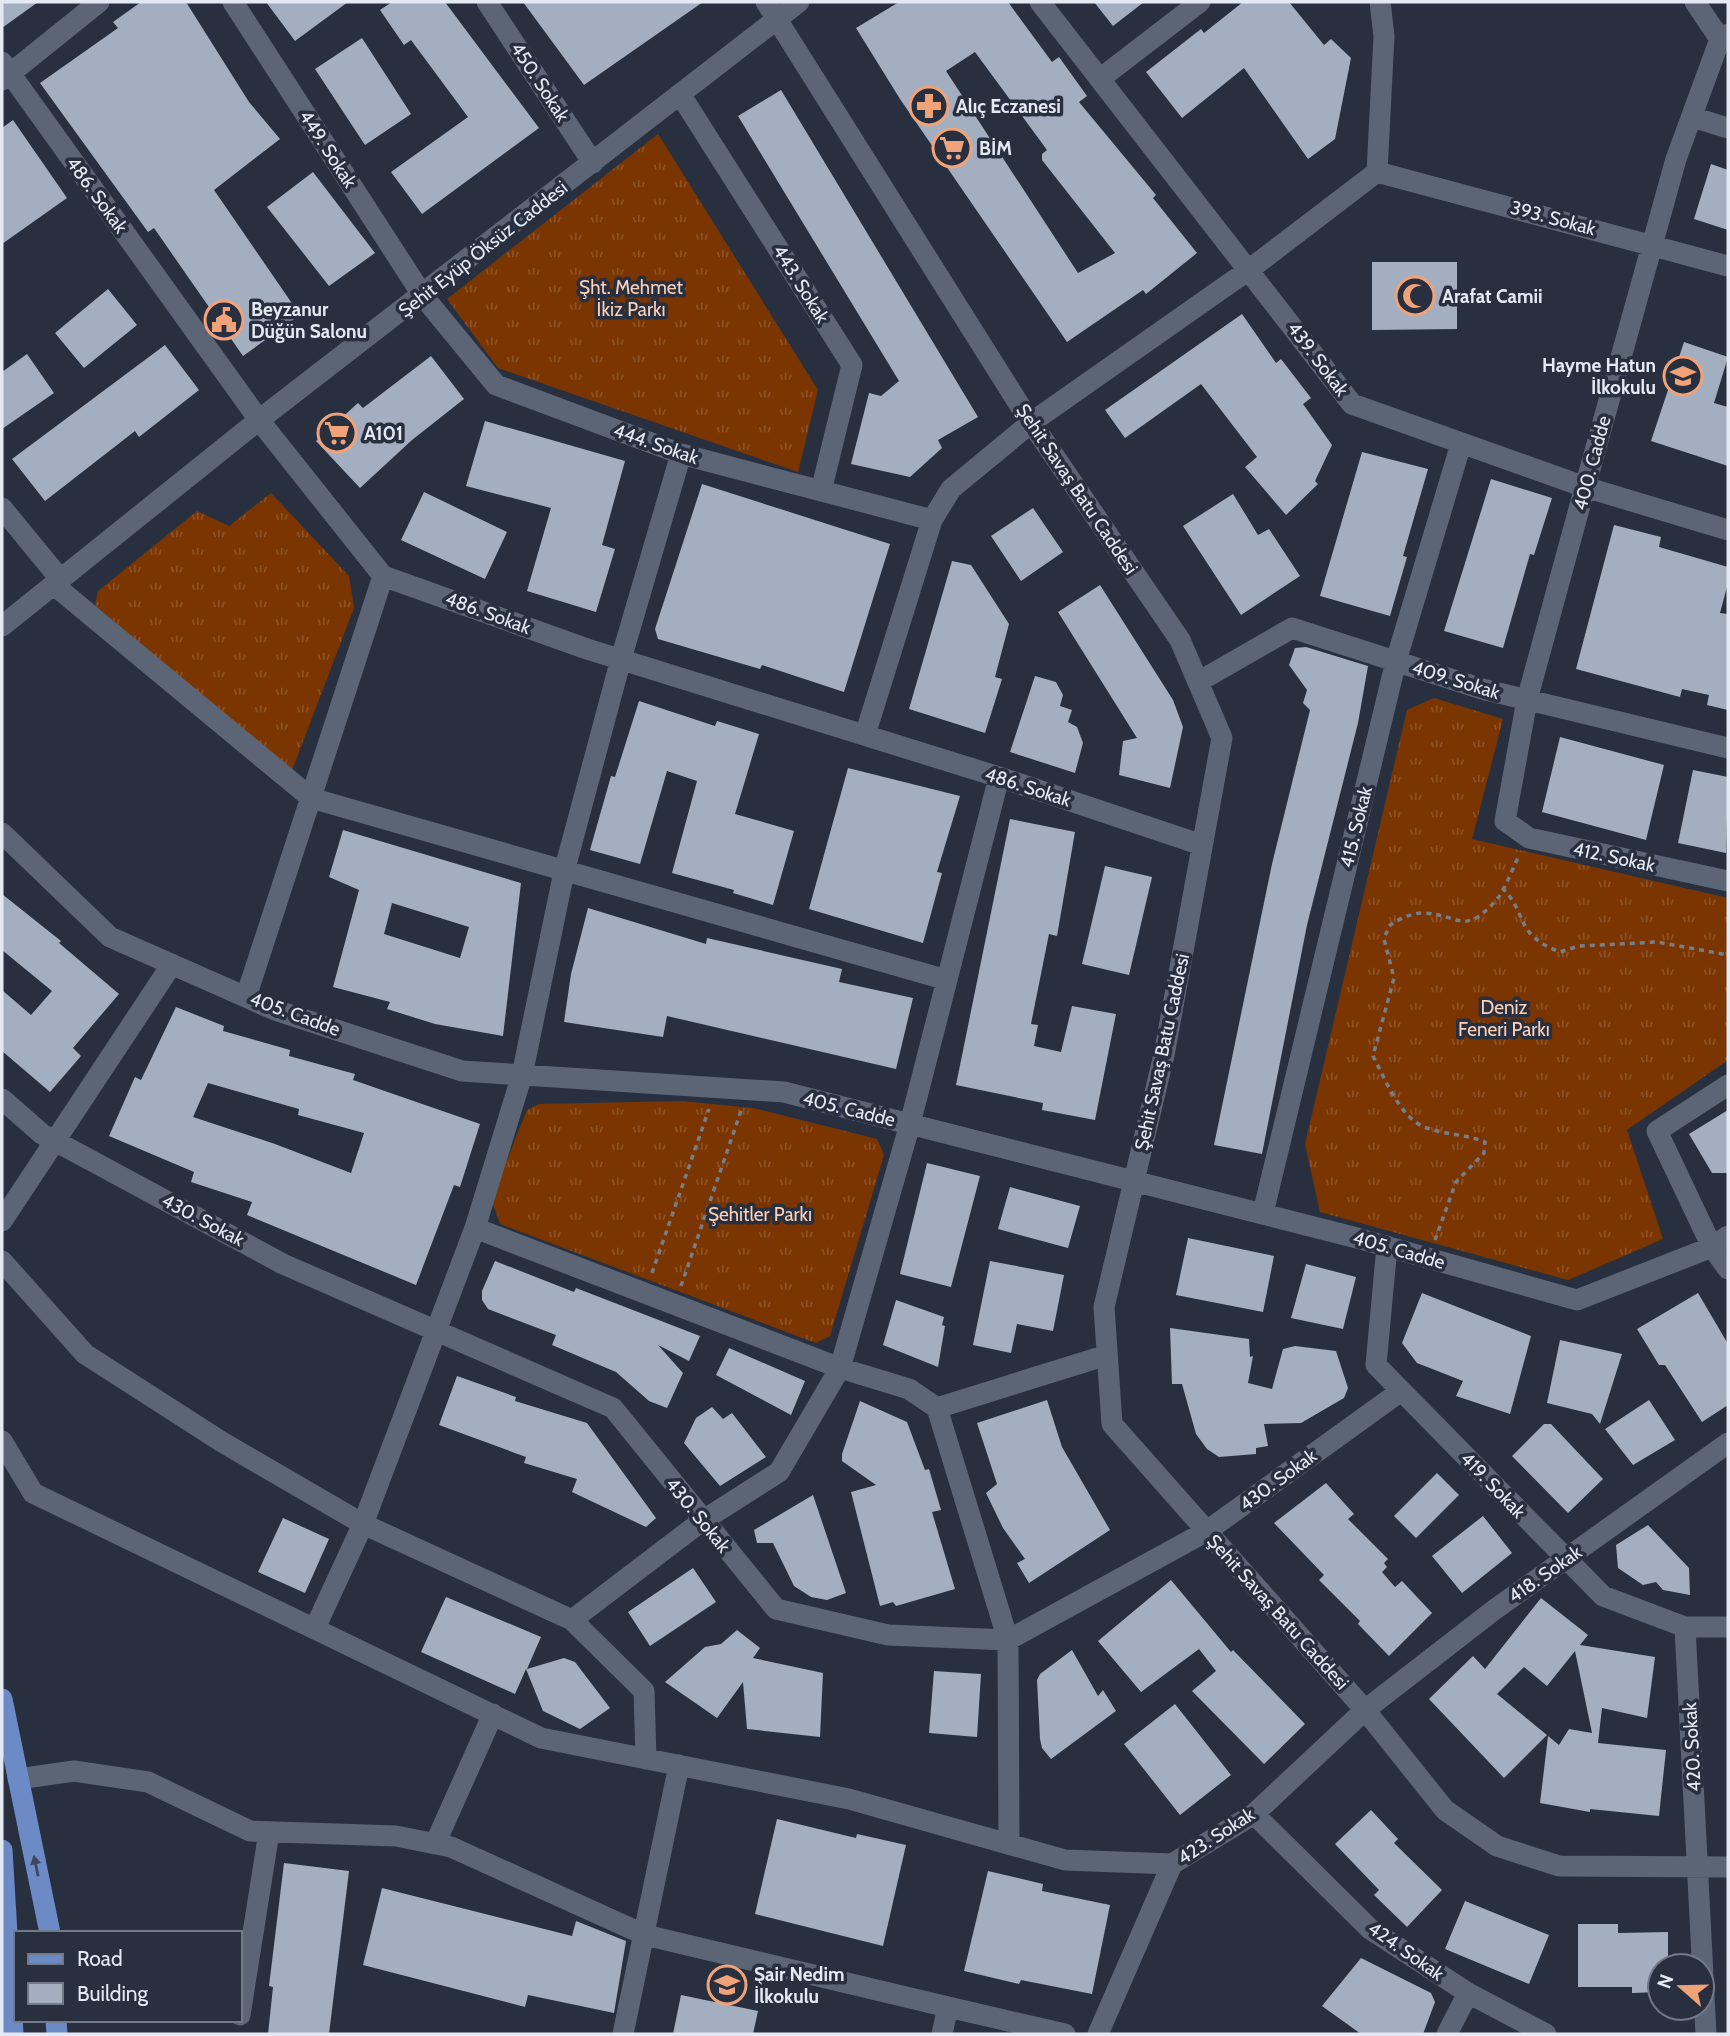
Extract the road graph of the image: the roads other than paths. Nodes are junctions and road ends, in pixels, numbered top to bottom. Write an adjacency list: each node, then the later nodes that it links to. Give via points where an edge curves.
1 (99, 2): 11 (street)
2 (233, 2): 21 (street, 449. Sokak)
3 (487, 2): 16 (street, 450. Sokak)
4 (799, 2): 9 (street, Şehit Eyüp Öksüz Caddesi)
5 (1040, 2): 12 (street, 439. Sokak)
6 (1200, 2): 12 (street)
7 (1380, 2): 17 (street, via 1384,36)
8 (1695, 2): 10 (street)
9 (771, 10): 13 (street, Şehit Eyüp Öksüz Caddesi); 23 (street, Şehit Savaş Batu Caddesi)
10 (1724, 37): 14 (street, 400. Cadde)
11 (5, 72): 22 (street, 486. Sokak)
12 (1101, 78): 20 (street, 439. Sokak)
13 (680, 94): 16 (street, Şehit Eyüp Öksüz Caddesi); 27 (street, 443. Sokak, via 852,365)
14 (1692, 117): 15 (street); 18 (street, 400. Cadde)
15 (1728, 128)
16 (593, 163): 21 (street, Şehit Eyüp Öksüz Caddesi)
17 (1377, 172): 18 (street, 393. Sokak); 20 (street)
18 (1653, 244): 19 (street, 393. Sokak); 26 (street, 400. Cadde)
19 (1728, 266)
20 (1250, 269): 23 (street); 24 (street, 439. Sokak, via 1352,404)
21 (423, 296): 22 (street, Şehit Eyüp Öksüz Caddesi); 25 (street, 444. Sokak, via 495,385)
22 (259, 420): 31 (street, 486. Sokak); 32 (street, Şehit Eyüp Öksüz Caddesi)
23 (1032, 422): 29 (street, via 951,489); 36 (street, Şehit Savaş Batu Caddesi, via 1180,640)
24 (1461, 444): 26 (street, 439. Sokak); 35 (street, 415. Sokak)
25 (681, 454): 27 (street, 444. Sokak); 34 (street)
26 (1585, 487): 30 (street, 439. Sokak); 37 (street, 400. Cadde)
27 (821, 491): 29 (street, 444. Sokak)
28 (2, 508): 32 (street)
29 (932, 520): 38 (street)
30 (1728, 530)
31 (383, 576): 34 (street, 486. Sokak); 41 (street)
32 (57, 582): 33 (street, Şehit Eyüp Öksüz Caddesi); 41 (street)
33 (2, 626)
34 (621, 659): 38 (street, 486. Sokak); 45 (street)
35 (1396, 662): 36 (street, 409. Sokak, via 1292,628); 37 (street, 409. Sokak); 56 (street, 415. Sokak)
36 (1198, 682): 44 (street, Şehit Savaş Batu Caddesi, via 1222,738)
37 (1527, 700): 39 (street, 409. Sokak); 42 (street, 400. Cadde)
38 (865, 735): 40 (street, 486. Sokak)
39 (1728, 748)
40 (999, 777): 44 (street, 486. Sokak); 48 (street)
41 (311, 798): 45 (street); 49 (street)
42 (1504, 821): 46 (street, 412. Sokak, via 1529,838)
43 (2, 834): 47 (street, 405. Cadde, via 110,937)
44 (1202, 845): 55 (street, Şehit Savaş Batu Caddesi, via 1164,1055)
45 (564, 872): 48 (street); 50 (street)
46 (1728, 881)
47 (172, 964): 49 (street, 405. Cadde); 54 (street)
48 (947, 980): 53 (street)
49 (246, 997): 50 (street, 405. Cadde, via 462,1071)
50 (522, 1075): 53 (street, 405. Cadde, via 785,1092); 58 (street)
51 (1728, 1085): 59 (street, via 1657,1131)
52 (2, 1099): 54 (street, 430. Sokak)
53 (910, 1124): 55 (street, 405. Cadde); 65 (street)
54 (55, 1141): 57 (street); 63 (street, 430. Sokak, via 282,1264)
55 (1134, 1180): 56 (street, 405. Cadde); 64 (street, Şehit Savaş Batu Caddesi, via 1104,1307)
56 (1263, 1213): 60 (street, 405. Cadde)
57 (2, 1221)
58 (475, 1228): 63 (street); 65 (street)
59 (1720, 1242): 60 (street, 405. Cadde, via 1577,1300); 62 (street)
60 (1387, 1246): 66 (street, 419. Sokak, via 1376,1365)
61 (2, 1261): 71 (street, via 85,1354 222,1443)
62 (1728, 1269)
63 (436, 1331): 70 (street, 430. Sokak, via 613,1408); 71 (street)
64 (1107, 1355): 67 (street); 72 (street, Şehit Savaş Batu Caddesi, via 1112,1424)
65 (840, 1368): 67 (street, via 909,1389); 70 (street, via 779,1472)
66 (1401, 1391): 72 (street, 430. Sokak); 73 (street, 419. Sokak)
67 (937, 1408): 78 (street)
68 (2, 1441): 77 (street, via 33,1493)
69 (1728, 1443): 73 (street, 418. Sokak)
70 (702, 1521): 74 (street); 78 (street, 430. Sokak, via 776,1609 888,1635)
71 (363, 1524): 74 (street); 77 (street)
72 (1207, 1531): 78 (street, 430. Sokak); 80 (street, Şehit Savaş Batu Caddesi)
73 (1564, 1560): 75 (street, 419. Sokak, via 1603,1596); 80 (street, 418. Sokak)
74 (572, 1620): 82 (street, via 644,1691)
75 (1685, 1627): 76 (street, 419. Sokak); 91 (street, 420. Sokak)
76 (1728, 1627)
77 (315, 1628): 81 (street)
78 (1008, 1640): 88 (street)
79 (2, 1699): 84 (main road)
80 (1365, 1710): 85 (street, 423. Sokak); 91 (street, Şehit Savaş Batu Caddesi, via 1445,1810 1497,1846 1559,1866)
81 (493, 1714): 82 (street, via 541,1738); 87 (street)
82 (646, 1759): 83 (street)
83 (679, 1765): 88 (street, via 849,1799); 94 (street)
84 (18, 1779): 86 (street, via 74,1771 148,1782 250,1830); 93 (main road, one-way to 84)
85 (1254, 1814): 90 (street, 423. Sokak); 96 (street, 424. Sokak, via 1370,1929)
86 (269, 1832): 87 (street, via 396,1836); 97 (street)
87 (435, 1844): 94 (street, via 452,1847)
88 (1009, 1844): 90 (street, via 1065,1860)
89 (2, 1850): 95 (main road)
90 (1172, 1864): 103 (street, 423. Sokak)
91 (1699, 1867): 92 (street, Şehit Savaş Batu Caddesi); 106 (street, 420. Sokak)
92 (1728, 1867)
93 (50, 1931)
94 (645, 1935): 98 (street); 100 (street)
95 (4, 1944): 99 (main road)
96 (1468, 1993): 104 (street); 105 (street, 424. Sokak)
97 (242, 2002)
98 (948, 2007): 101 (street); 102 (street)
99 (13, 2034)
100 (623, 2034)
101 (942, 2034)
102 (1065, 2034)
103 (1098, 2034)
104 (1447, 2034)
105 (1546, 2034)
106 (1706, 2034)

